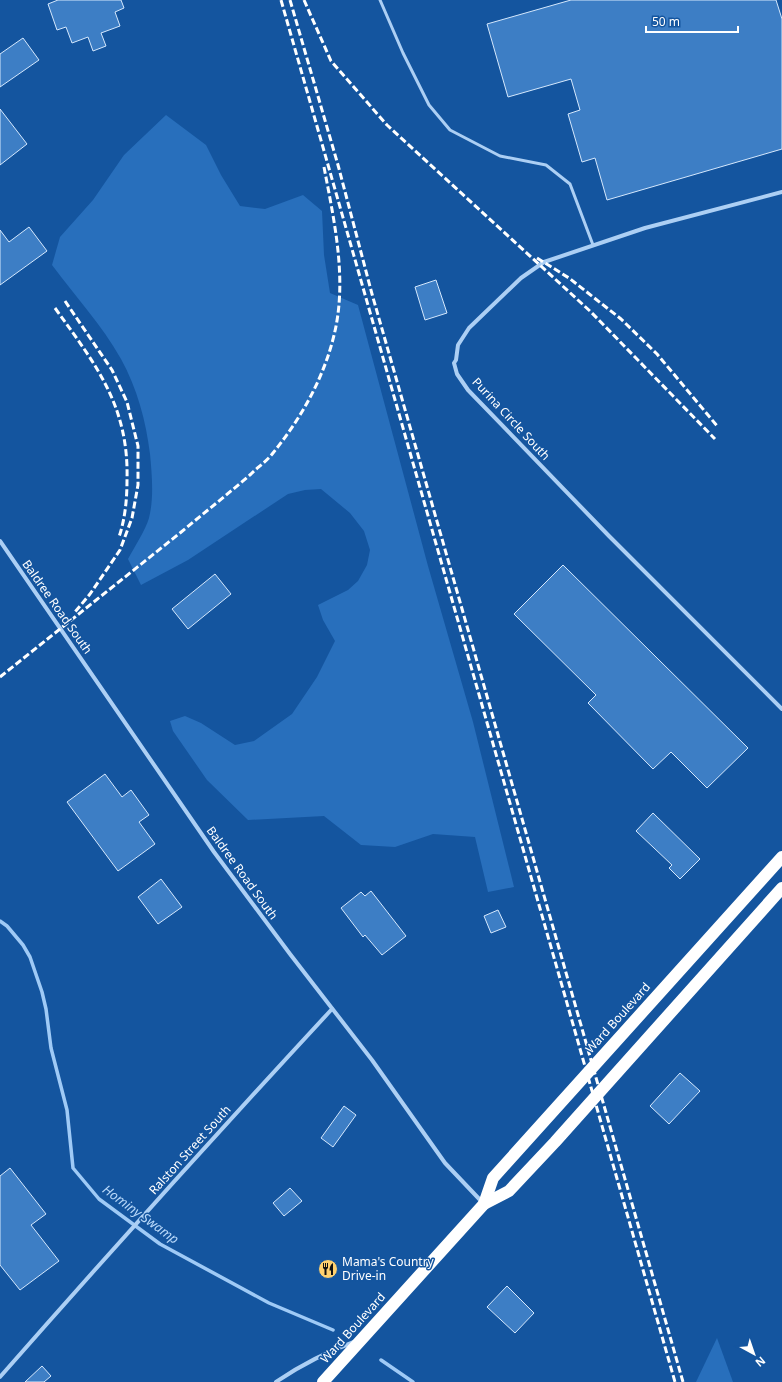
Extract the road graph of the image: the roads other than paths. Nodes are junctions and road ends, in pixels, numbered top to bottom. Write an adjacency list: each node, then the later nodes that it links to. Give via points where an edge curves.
1 (380, 0): 3 (lane, via 428,105 450,130 500,156 546,166 570,184)
2 (782, 192): 3 (street, Purina Circle South, via 645,228)
3 (593, 245): 5 (street, Purina Circle South, via 544,262 521,278 469,328 461,339 454,363 458,374 468,390 609,536)
4 (0, 541): 8 (street, Baldree Road South, via 214,852)
5 (782, 709)
6 (782, 857): 9 (highway, Ward Boulevard, via 492,1178)
7 (782, 888): 9 (highway, Ward Boulevard, via 509,1191)
8 (332, 1009): 9 (street, Baldree Road South, via 372,1060 444,1163); 11 (street, Ralston Street South, via 118,1243)
9 (484, 1204): 10 (highway, Ward Boulevard)
10 (361, 1339): 12 (street, via 327,1352); 13 (highway, Ward Boulevard)
11 (0, 1377)
12 (276, 1382)
13 (323, 1382)

